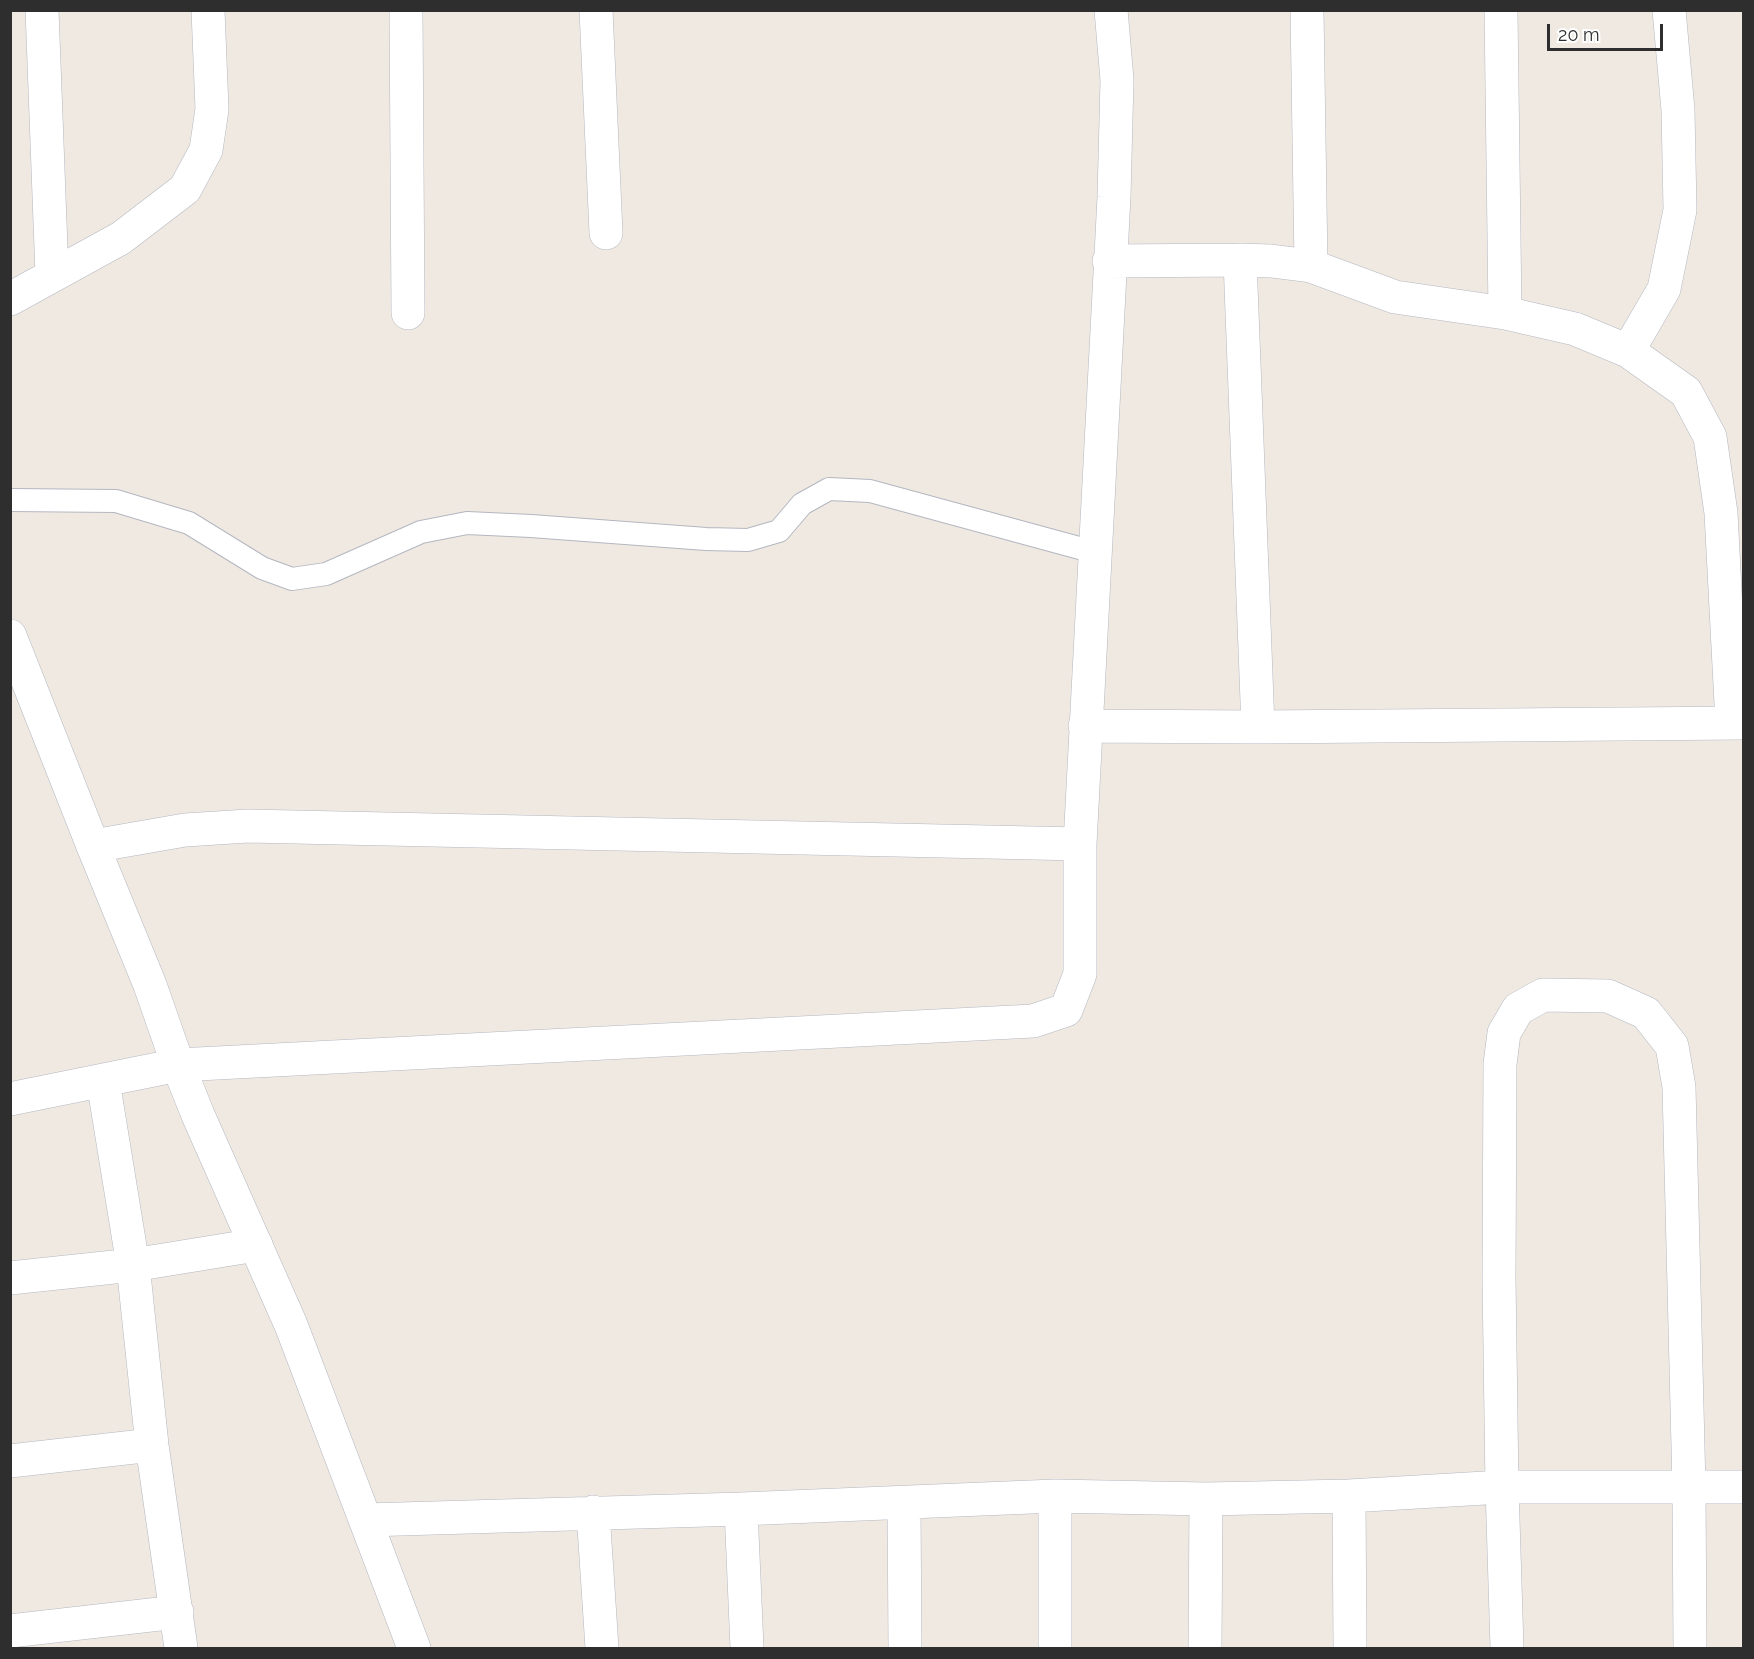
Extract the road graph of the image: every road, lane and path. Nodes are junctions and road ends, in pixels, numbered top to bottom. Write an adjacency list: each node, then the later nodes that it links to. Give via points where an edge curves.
1 (42, 10): 13 (street)
2 (208, 10): 13 (street, via 212,109 206,150 185,189 121,238)
3 (405, 10): 15 (street)
4 (596, 10): 9 (street)
5 (1111, 10): 11 (street, via 1117,80)
6 (1307, 10): 12 (street)
7 (1501, 10): 16 (street)
8 (1669, 10): 17 (street, via 1678,110 1680,210 1664,289)
9 (606, 233)
10 (1240, 260): 11 (street); 12 (street); 23 (street)
11 (1109, 261): 19 (street)
12 (1311, 266): 16 (street, via 1395,297)
13 (52, 275): 14 (street)
14 (10, 299)
15 (408, 313)
16 (1505, 313): 17 (street, via 1575,329)
17 (1628, 351): 21 (street, via 1686,392 1710,437 1721,513)
18 (10, 500): 19 (lane, via 116,501 189,524 262,568 292,579 326,574 421,532 467,523 748,540 779,531 802,504 829,489 870,491)
19 (1094, 552): 22 (street)
20 (10, 636): 25 (street)
21 (1738, 723): 23 (street)
22 (1085, 726): 23 (street); 24 (street)
23 (1258, 727)
24 (1080, 844): 25 (street, via 248,826 185,830); 26 (street, via 1080,974 1066,1010 1033,1022)
25 (93, 846): 26 (street)
26 (178, 1065): 27 (street); 29 (street)
27 (104, 1081): 28 (street); 30 (street)
28 (10, 1099)
29 (256, 1245): 30 (street); 43 (street)
30 (132, 1265): 31 (street); 32 (street)
31 (10, 1278)
32 (152, 1445): 33 (street); 44 (street)
33 (10, 1461)
34 (1502, 1487): 35 (street); 35 (street, via 1500,1064 1504,1033 1518,1009 1543,995 1608,996 1646,1013 1672,1046 1679,1087); 38 (street); 54 (street)
35 (1689, 1487): 36 (street); 55 (street)
36 (1743, 1487)
37 (1055, 1496): 39 (street); 40 (street); 51 (street)
38 (1349, 1496): 39 (street); 53 (street)
39 (1206, 1499): 52 (street)
40 (904, 1503): 41 (street); 50 (street)
41 (741, 1509): 42 (street); 49 (street)
42 (593, 1512): 43 (street); 48 (street)
43 (366, 1520): 47 (street)
44 (177, 1612): 45 (street); 46 (street)
45 (10, 1631)
46 (181, 1648)
47 (414, 1648)
48 (602, 1648)
49 (747, 1648)
50 (905, 1648)
51 (1055, 1648)
52 (1205, 1648)
53 (1350, 1648)
54 (1507, 1648)
55 (1690, 1648)

